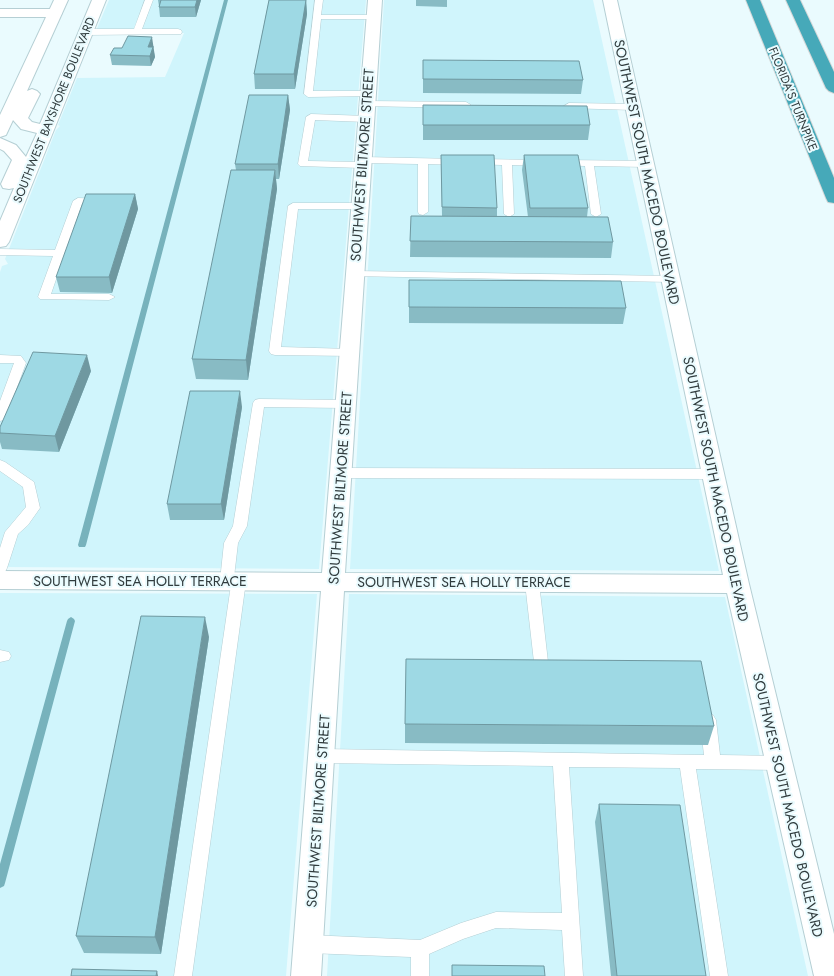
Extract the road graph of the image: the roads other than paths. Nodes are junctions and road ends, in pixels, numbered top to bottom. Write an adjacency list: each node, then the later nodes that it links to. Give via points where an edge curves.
1 (99, 0): 12 (street, SOUTHWEST BAYSHORE BOULEVARD)
2 (149, 0): 13 (lane)
3 (319, 0): 10 (lane)
4 (610, 0): 19 (street, SOUTHWEST SOUTH MACEDO BOULEVARD)
5 (752, 0): 28 (highway, FLORIDA'S TURNPIKE)
6 (794, 0): 15 (highway)
7 (58, 6): 9 (street); 11 (street)
8 (374, 9): 10 (lane); 16 (street, SOUTHWEST BILTMORE STREET)
9 (0, 13)
10 (317, 17): 16 (lane, via 308,94)
11 (46, 31): 20 (street, via 55,44 20,119 27,126); 21 (street)
12 (86, 32): 13 (lane); 20 (street, SOUTHWEST BAYSHORE BOULEVARD)
13 (137, 32): 14 (lane)
14 (178, 32)
15 (834, 88)
16 (366, 106): 17 (lane); 25 (street, SOUTHWEST BILTMORE STREET); 25 (lane, via 311,117 303,164)
17 (476, 106)
18 (563, 106): 19 (lane)
19 (633, 107): 27 (street, SOUTHWEST SOUTH MACEDO BOULEVARD)
20 (46, 130): 35 (street, SOUTHWEST BAYSHORE BOULEVARD)
21 (0, 132)
22 (0, 142): 30 (street, via 10,148 20,160)
23 (423, 161): 24 (lane); 25 (lane); 32 (lane)
24 (507, 162): 26 (lane); 33 (lane)
25 (362, 163): 31 (street, SOUTHWEST BILTMORE STREET)
26 (589, 164): 27 (lane); 34 (lane)
27 (646, 164): 39 (street, SOUTHWEST SOUTH MACEDO BOULEVARD)
28 (834, 198)
29 (110, 202): 37 (lane, via 78,202)
30 (0, 203)
31 (359, 206): 38 (street, SOUTHWEST BILTMORE STREET); 41 (lane, via 293,206 274,351)
32 (423, 212)
33 (509, 214)
34 (596, 214)
35 (0, 242)
36 (0, 252): 37 (lane)
37 (59, 253): 40 (lane, via 44,297)
38 (355, 274): 39 (lane); 41 (street, SOUTHWEST BILTMORE STREET)
39 (670, 279): 47 (street, SOUTHWEST SOUTH MACEDO BOULEVARD)
40 (109, 297)
41 (350, 353): 43 (street, SOUTHWEST BILTMORE STREET)
42 (0, 359): 44 (lane, via 17,359 20,363)
43 (346, 404): 46 (street, SOUTHWEST BILTMORE STREET); 50 (lane, via 259,403 240,526 231,543)
44 (0, 417)
45 (0, 465): 48 (lane, via 29,485 33,508 12,532)
46 (341, 473): 47 (lane); 51 (street, SOUTHWEST BILTMORE STREET)
47 (712, 474): 53 (street, SOUTHWEST SOUTH MACEDO BOULEVARD)
48 (0, 568)
49 (0, 580): 50 (street, SOUTHWEST SEA HOLLY TERRACE)
50 (233, 581): 51 (street, SOUTHWEST SEA HOLLY TERRACE); 66 (lane)
51 (334, 581): 52 (street, SOUTHWEST SEA HOLLY TERRACE); 58 (street, SOUTHWEST BILTMORE STREET)
52 (532, 583): 53 (street, SOUTHWEST SEA HOLLY TERRACE); 55 (lane)
53 (736, 584): 62 (street, SOUTHWEST SOUTH MACEDO BOULEVARD)
54 (525, 661): 55 (lane)
55 (541, 662): 56 (lane)
56 (556, 662)
57 (706, 707): 61 (lane)
58 (322, 756): 59 (lane); 64 (street, SOUTHWEST BILTMORE STREET)
59 (561, 760): 60 (lane); 63 (lane)
60 (687, 762): 61 (lane); 70 (lane)
61 (713, 762): 62 (lane)
62 (778, 763): 71 (street, SOUTHWEST SOUTH MACEDO BOULEVARD)
63 (570, 922): 65 (lane, via 496,920 461,931); 69 (lane)
64 (309, 944): 65 (lane); 67 (street, SOUTHWEST BILTMORE STREET)
65 (420, 949): 68 (lane)
66 (182, 976)
67 (306, 976)
68 (420, 976)
69 (574, 976)
70 (719, 976)
71 (829, 976)

